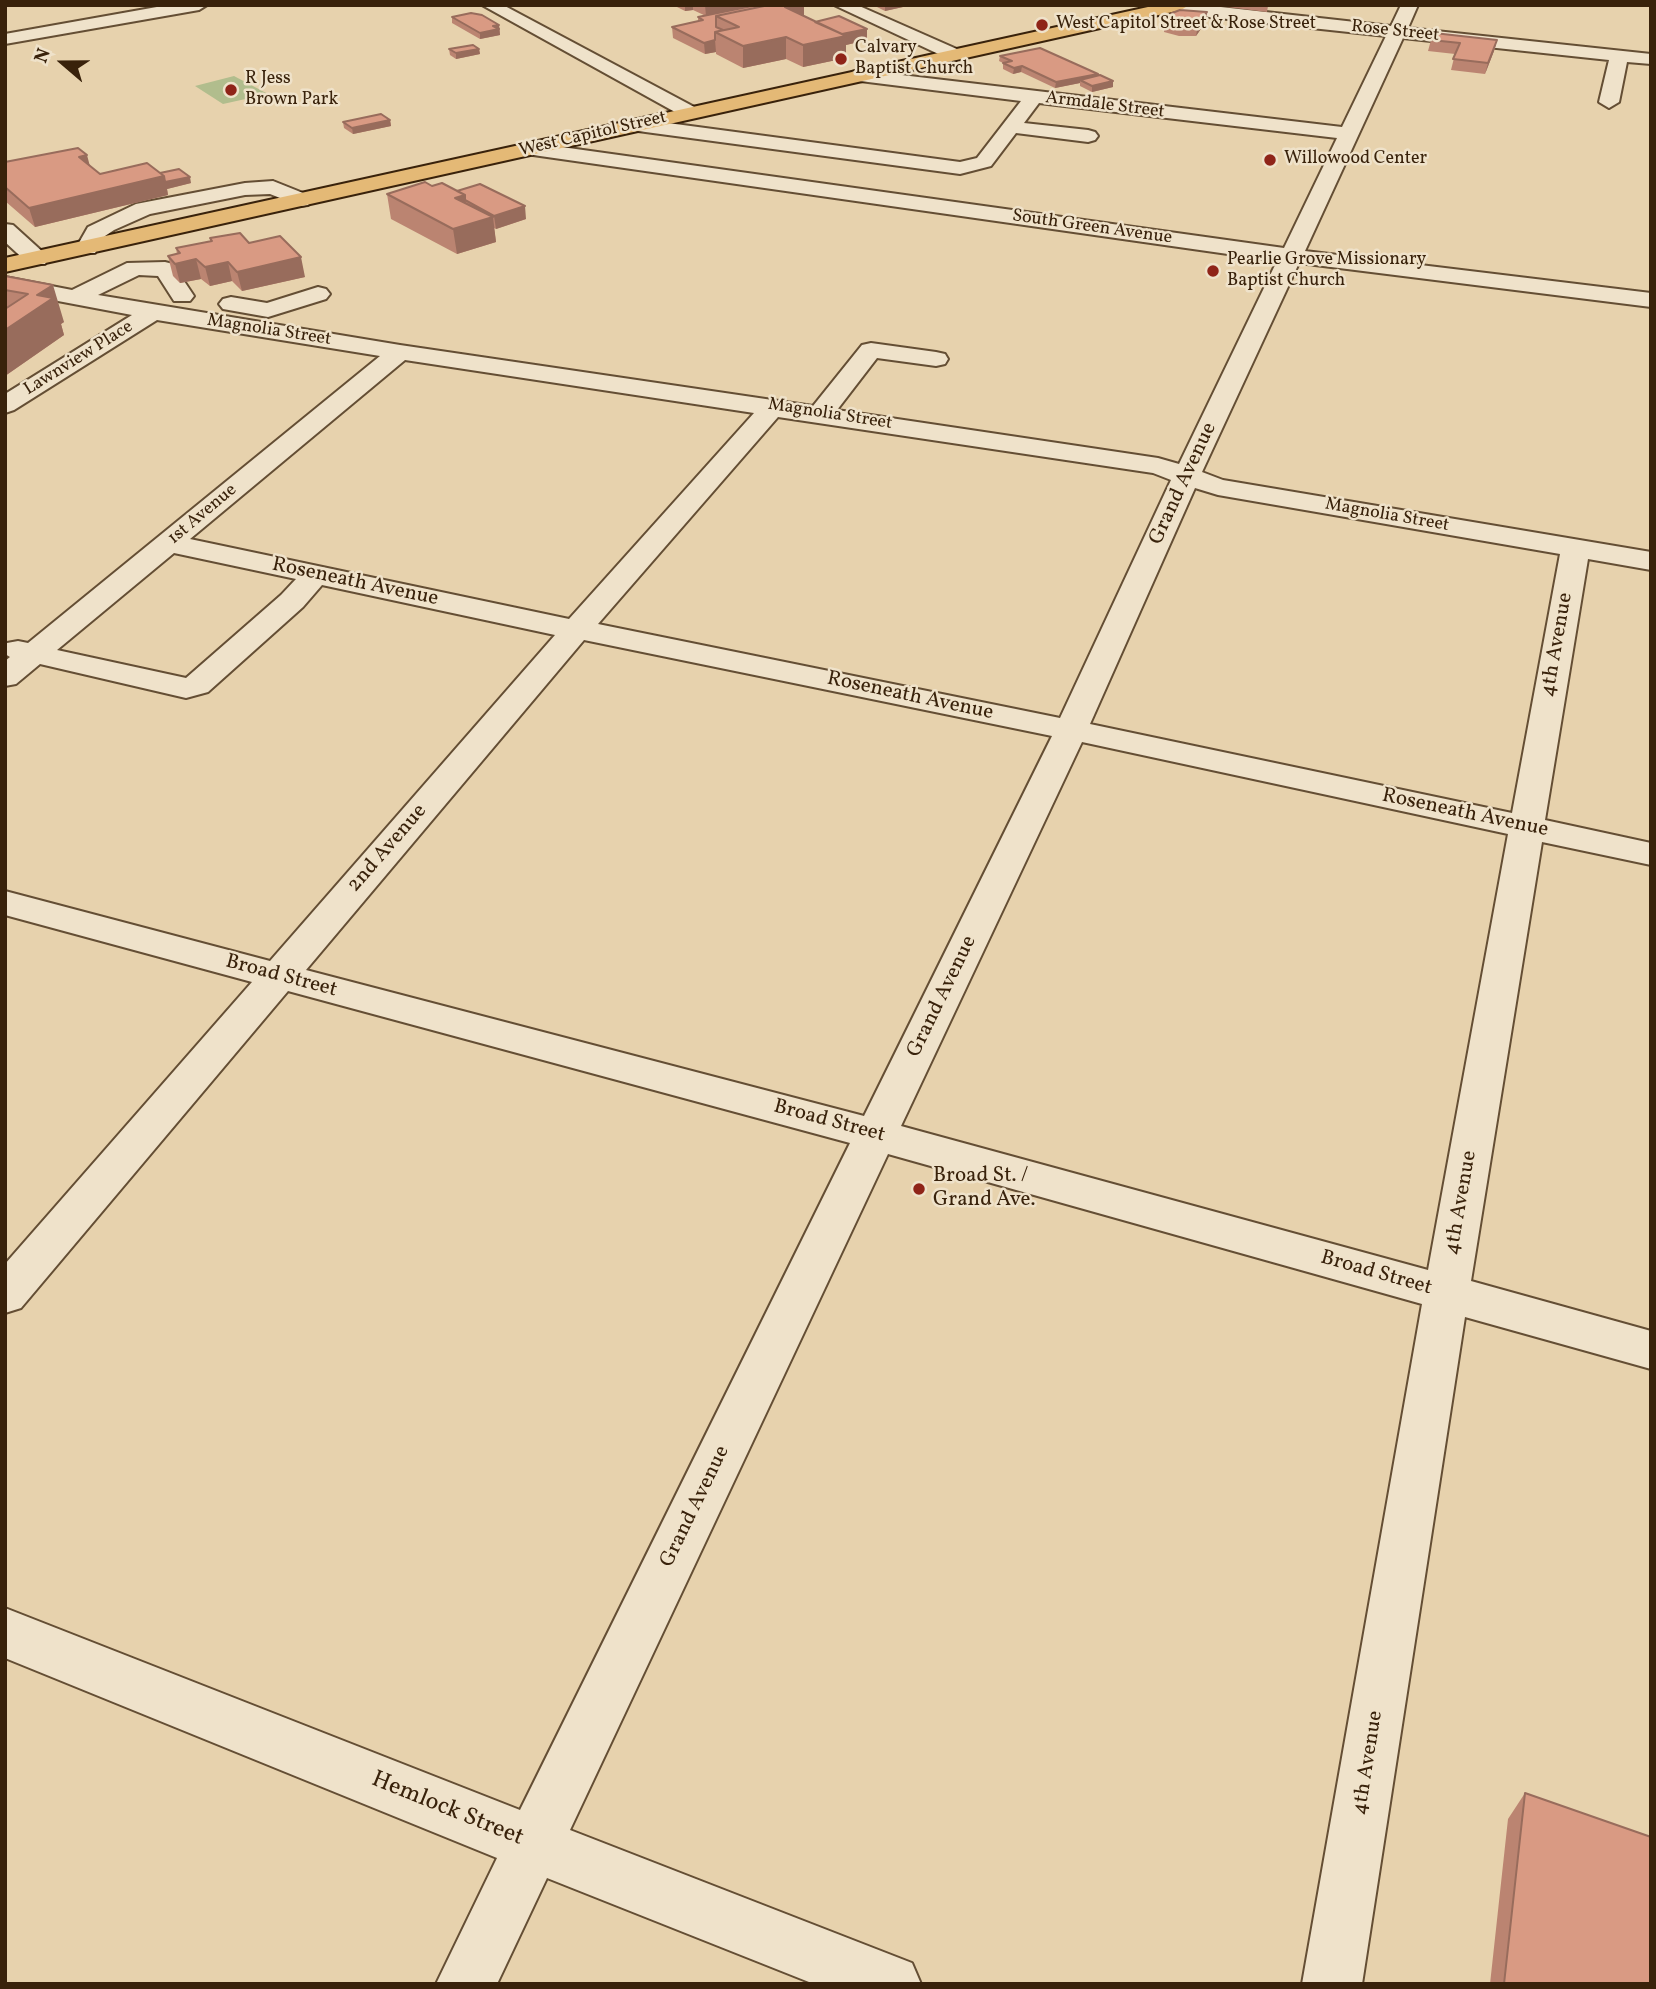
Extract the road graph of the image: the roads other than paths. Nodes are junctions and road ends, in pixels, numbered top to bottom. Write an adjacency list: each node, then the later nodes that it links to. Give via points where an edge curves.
1 (199, 5): 8 (street)
2 (490, 5): 15 (street)
3 (842, 5): 10 (street)
4 (1181, 5): 6 (street, Rose Street, via 1209,12); 10 (main road, West Capitol Street)
5 (1410, 5): 7 (street, Grand Avenue)
6 (1274, 12): 7 (street, Rose Street)
7 (1398, 32): 9 (street, Rose Street, via 1580,51); 18 (street, Grand Avenue)
8 (5, 39)
9 (1622, 46): 11 (street, Rose Street); 14 (street)
10 (953, 54): 12 (main road, West Capitol Street)
11 (1651, 59)
12 (859, 76): 13 (street, Armdale Street); 15 (main road, West Capitol Street)
13 (1034, 97): 17 (street); 18 (street, Armdale Street)
14 (1609, 102)
15 (691, 113): 16 (main road, West Capitol Street)
16 (638, 125): 17 (street, via 960,168 984,162); 20 (main road, West Capitol Street)
17 (1012, 127): 19 (street)
18 (1351, 134): 24 (street, Grand Avenue)
19 (1088, 136)
20 (533, 149): 21 (main road, West Capitol Street); 24 (street, South Green Avenue)
21 (300, 200): 23 (street, via 273,187 245,188 144,209 106,225)
22 (5, 230): 25 (street)
23 (87, 248): 25 (main road)
24 (1293, 256): 30 (street, South Green Avenue); 40 (street, Grand Avenue)
25 (37, 259): 26 (main road)
26 (5, 265)
27 (5, 284): 29 (street, Magnolia Street)
28 (318, 293): 31 (street)
29 (75, 297): 31 (street, via 105,283 179,283); 32 (street, Magnolia Street)
30 (1651, 300)
31 (268, 310): 33 (street)
32 (153, 312): 33 (street, Magnolia Street); 36 (street, Lawnview Place)
33 (232, 325): 34 (street, Magnolia Street)
34 (400, 352): 38 (street, Magnolia Street); 41 (street, 1st Avenue)
35 (936, 359): 37 (street, via 871,351)
36 (5, 405)
37 (827, 405): 38 (street, Magnolia Street); 39 (street); 40 (street, Magnolia Street)
38 (773, 407): 45 (street, 2nd Avenue)
39 (957, 414)
40 (1187, 475): 42 (street, Magnolia Street, via 1218,487); 48 (street, Grand Avenue)
41 (169, 543): 44 (street, Roseneath Avenue); 46 (street, 1st Avenue)
42 (1575, 548): 43 (street, Magnolia Street); 49 (street, 4th Avenue)
43 (1651, 561)
44 (315, 575): 45 (street, Roseneath Avenue); 46 (street, via 197,685 186,688)
45 (576, 630): 48 (street, Roseneath Avenue); 52 (street, 2nd Avenue)
46 (20, 650): 47 (street, 1st Avenue)
47 (5, 677)
48 (1071, 730): 49 (street, Roseneath Avenue); 53 (street, Grand Avenue)
49 (1528, 827): 50 (street, Roseneath Avenue); 54 (street, 4th Avenue)
50 (1651, 854)
51 (5, 904): 52 (street, Broad Street)
52 (278, 977): 53 (street, Broad Street); 55 (street, 2nd Avenue)
53 (877, 1135): 54 (street, Broad Street); 58 (street, Grand Avenue)
54 (1446, 1294): 56 (street, Broad Street); 61 (street, 4th Avenue)
55 (5, 1295)
56 (1651, 1350)
57 (5, 1633): 58 (street, Hemlock Street)
58 (533, 1844): 59 (street, Grand Avenue); 60 (street, Hemlock Street)
59 (466, 1984)
60 (891, 1984)
61 (1332, 1984)

